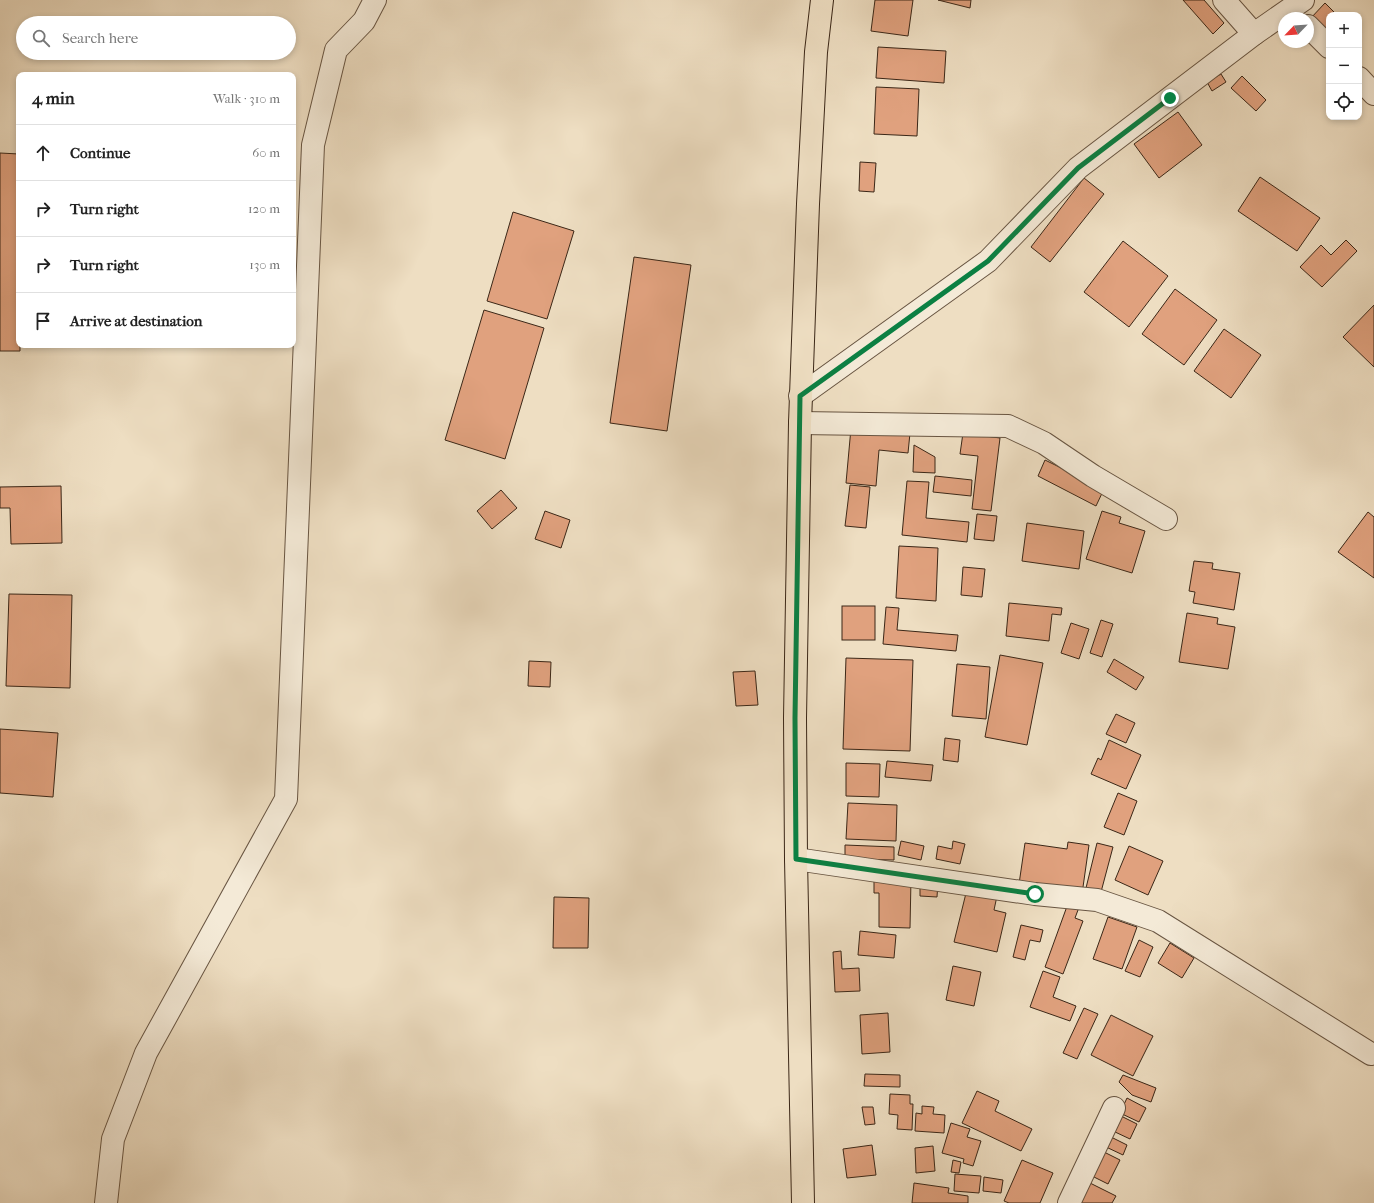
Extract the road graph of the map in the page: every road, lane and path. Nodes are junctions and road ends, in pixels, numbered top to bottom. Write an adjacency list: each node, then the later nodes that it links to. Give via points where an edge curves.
1 (375, 0): 16 (street, via 364,21 336,50 314,145 286,799 146,1052 113,1139)
2 (822, 0): 10 (main road, via 808,204)
3 (1224, 0): 6 (street)
4 (1298, 9): 6 (street)
5 (1314, 32): 7 (street)
6 (1254, 34): 10 (street, via 1078,168 988,261)
7 (1326, 44)
8 (1362, 81): 9 (street)
9 (1374, 94)
10 (800, 396): 11 (main road)
11 (800, 423): 12 (street, via 1008,426 1044,443 1093,476); 13 (main road, via 795,718)
12 (1166, 519)
13 (796, 859): 14 (street, via 1035,894 1097,900 1158,921); 17 (main road)
14 (1371, 1054)
15 (1114, 1108): 18 (street)
16 (106, 1203)
17 (803, 1203)
18 (1070, 1203)

